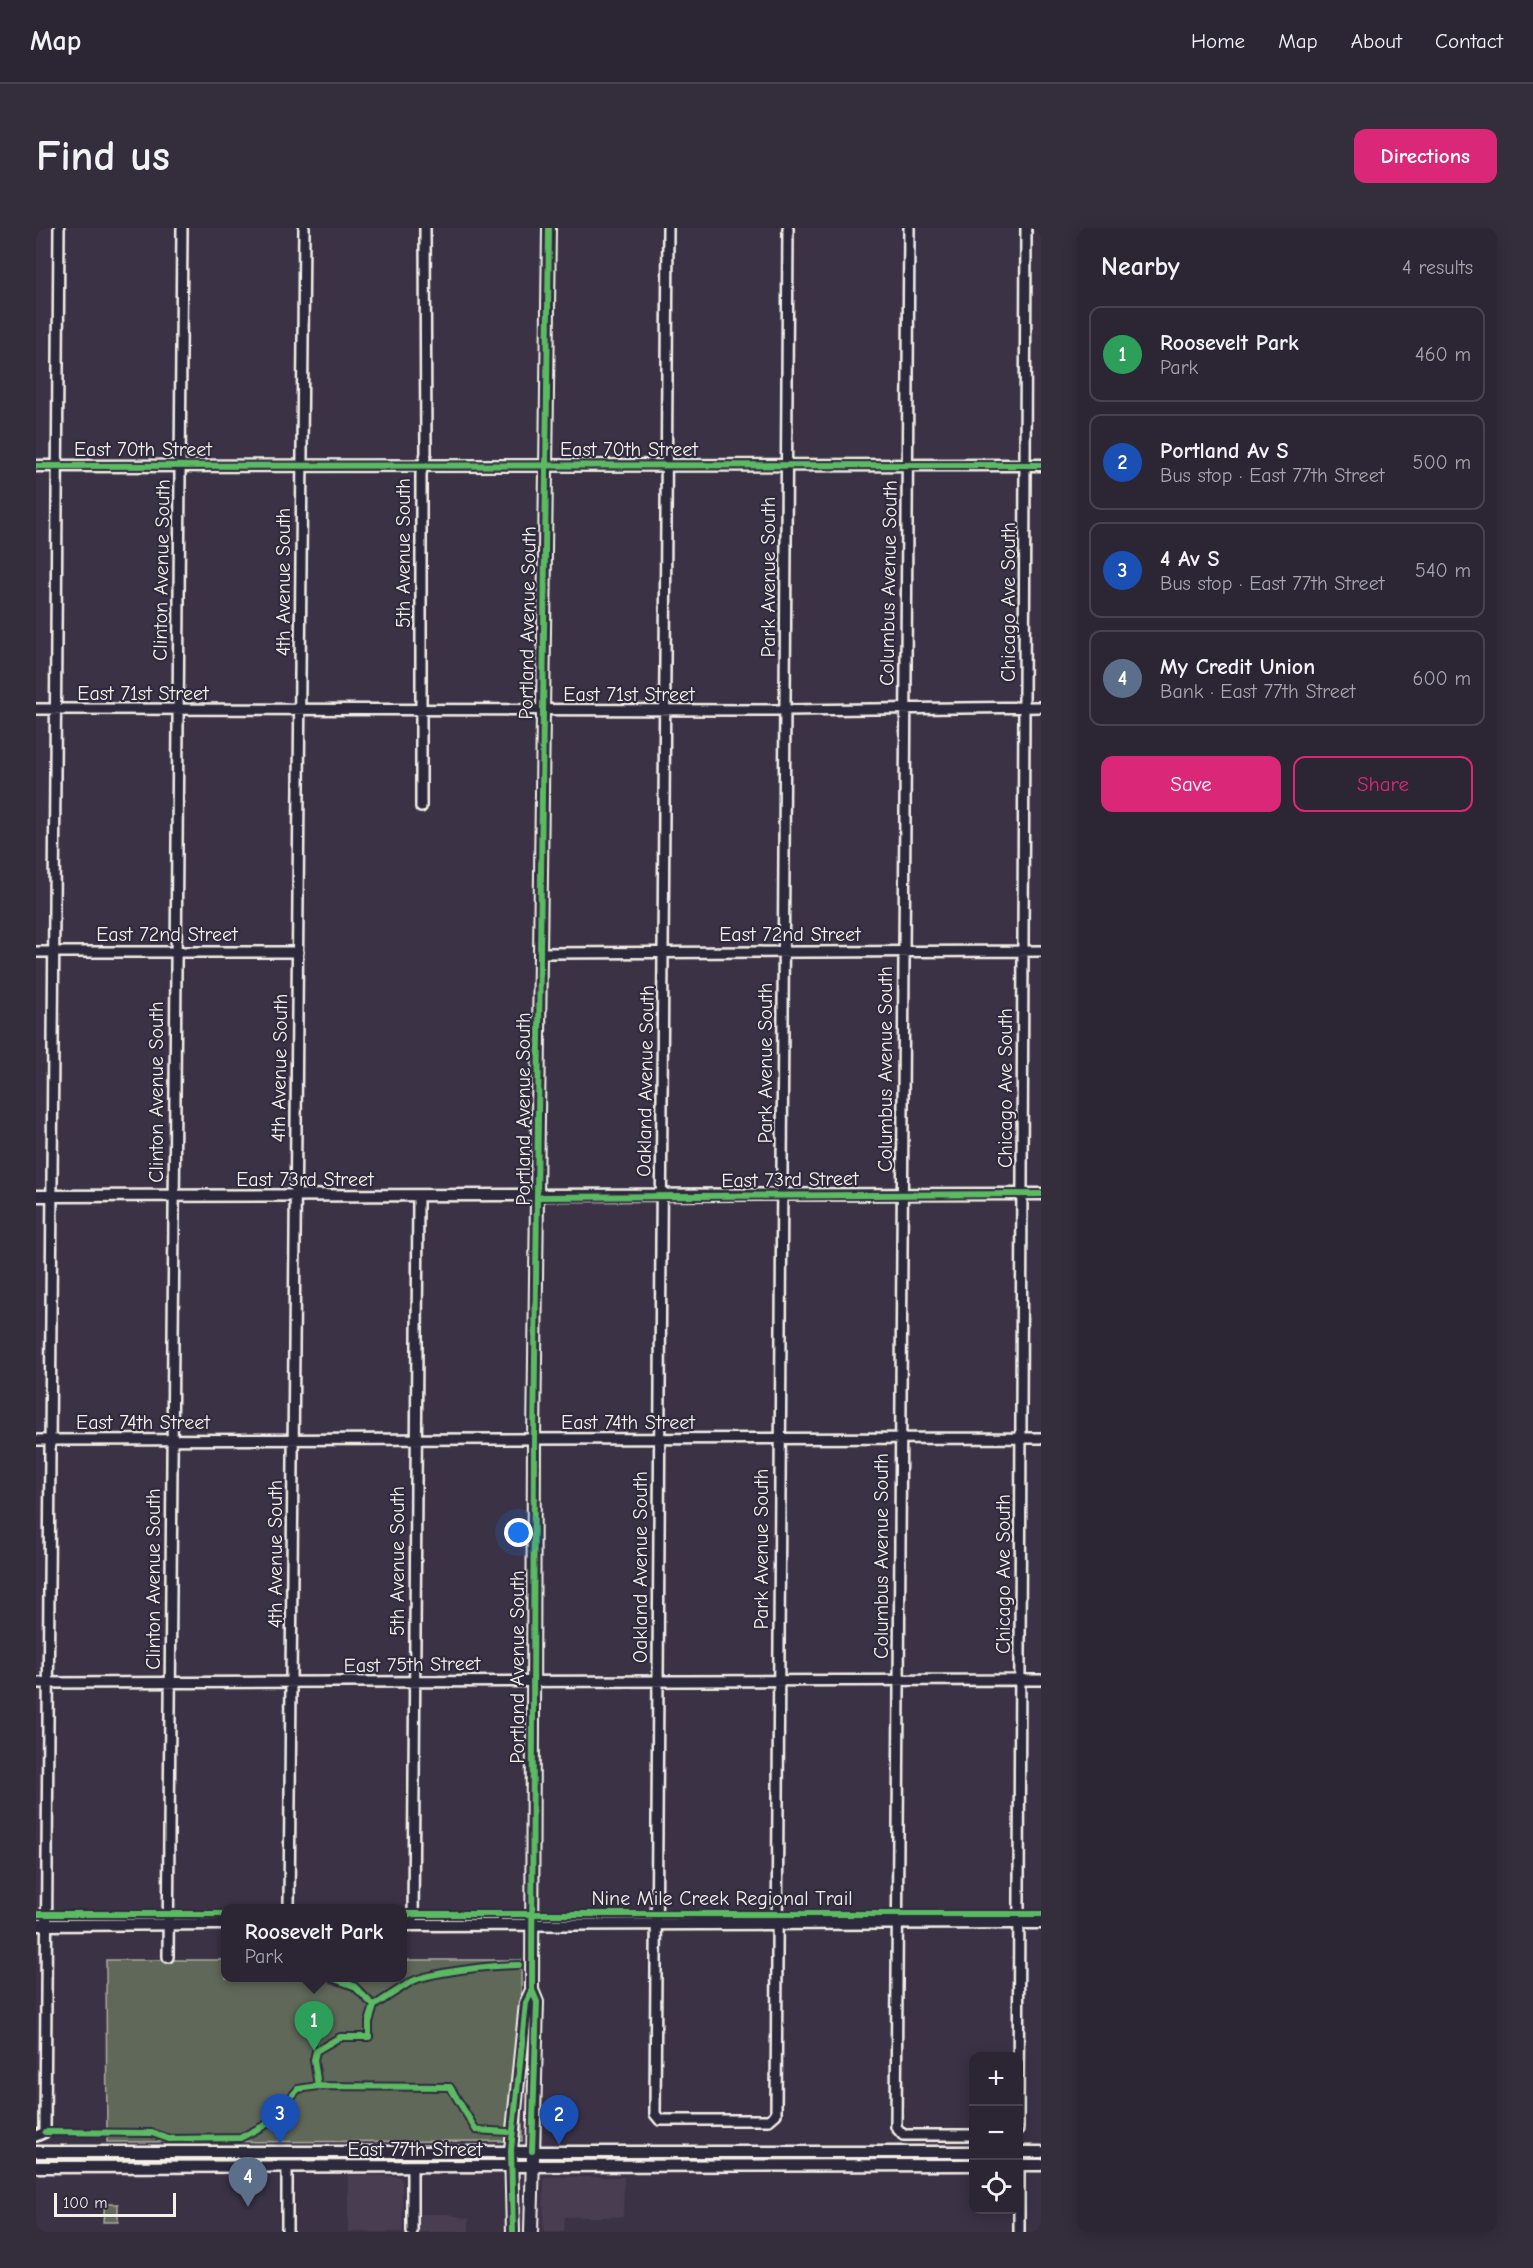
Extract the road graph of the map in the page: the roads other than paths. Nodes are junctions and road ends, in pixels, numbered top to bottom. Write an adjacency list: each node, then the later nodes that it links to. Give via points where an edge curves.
1 (59, 228): 13 (street)
2 (182, 228): 14 (street, Clinton Avenue South)
3 (304, 228): 15 (street, 4th Avenue South)
4 (425, 228): 16 (street, 5th Avenue South, via 426,453)
5 (549, 228): 17 (main road, Portland Avenue South)
6 (668, 228): 18 (street, Oakland Avenue South)
7 (788, 228): 19 (street, Park Avenue South)
8 (909, 228): 20 (street, Columbus Avenue South)
9 (1026, 228): 10 (street, Chicago Ave South)
10 (1027, 465): 11 (street, East 70th Street); 20 (street, East 70th Street); 21 (street, Chicago Ave South)
11 (1041, 465)
12 (36, 466): 13 (street, East 70th Street)
13 (58, 466): 14 (street, East 70th Street); 25 (street)
14 (180, 466): 15 (street, East 70th Street); 26 (street, Clinton Avenue South)
15 (302, 466): 16 (street, East 70th Street); 27 (street, 4th Avenue South)
16 (422, 466): 17 (street, East 70th Street); 28 (street, 5th Avenue South)
17 (545, 466): 18 (street, East 70th Street); 29 (main road, Portland Avenue South)
18 (665, 466): 19 (street, East 70th Street); 30 (street, Oakland Avenue South)
19 (787, 466): 20 (street, East 70th Street); 31 (street, Park Avenue South)
20 (908, 466): 23 (street, Columbus Avenue South)
21 (1026, 707): 22 (street, East 71st Street); 23 (street, East 71st Street); 34 (street, Chicago Ave South)
22 (1041, 707)
23 (905, 708): 31 (street, East 71st Street); 33 (street, Columbus Avenue South)
24 (36, 709): 25 (street, East 71st Street)
25 (56, 709): 26 (street, East 71st Street); 37 (street)
26 (178, 709): 27 (street, East 71st Street); 38 (street, Clinton Avenue South)
27 (300, 710): 28 (street, East 71st Street); 39 (street, 4th Avenue South)
28 (422, 710): 29 (street, East 71st Street); 32 (street, 5th Avenue South)
29 (543, 710): 30 (street, East 71st Street); 40 (main road, Portland Avenue South)
30 (664, 710): 31 (street, East 71st Street); 41 (street, Oakland Avenue South)
31 (785, 710): 42 (street, Park Avenue South)
32 (421, 807)
33 (903, 951): 34 (street, East 72nd Street); 42 (street, East 72nd Street); 43 (street, Columbus Avenue South)
34 (1024, 951): 35 (street, East 72nd Street); 44 (street, Chicago Ave South)
35 (1041, 951)
36 (36, 952): 37 (street, East 72nd Street)
37 (54, 952): 38 (street, East 72nd Street); 47 (street)
38 (175, 952): 39 (street, East 72nd Street); 49 (street, Clinton Avenue South)
39 (298, 952): 50 (street, 4th Avenue South)
40 (540, 953): 41 (street, East 72nd Street); 52 (main road, Portland Avenue South)
41 (664, 953): 42 (street, East 72nd Street); 53 (street, Oakland Avenue South)
42 (784, 953): 48 (street, Park Avenue South)
43 (902, 1194): 44 (street, East 73rd Street); 48 (street, East 73rd Street); 54 (street, Columbus Avenue South)
44 (1023, 1194): 45 (street, East 73rd Street); 55 (street, Chicago Ave South)
45 (1041, 1194)
46 (36, 1196): 47 (street, East 73rd Street)
47 (51, 1196): 49 (street, East 73rd Street); 60 (street)
48 (782, 1196): 53 (street, East 73rd Street); 58 (street, Park Avenue South)
49 (173, 1197): 50 (street, East 73rd Street); 61 (street, Clinton Avenue South)
50 (296, 1197): 51 (street, East 73rd Street); 62 (street, 4th Avenue South)
51 (418, 1197): 52 (street, East 73rd Street); 63 (street, 5th Avenue South)
52 (539, 1197): 53 (street, East 73rd Street); 64 (main road, Portland Avenue South)
53 (662, 1197): 57 (street, Oakland Avenue South)
54 (899, 1438): 55 (street, East 74th Street); 58 (street, East 74th Street); 65 (street, Columbus Avenue South)
55 (1021, 1438): 56 (street, East 74th Street); 67 (street, Chicago Ave South)
56 (1041, 1438)
57 (659, 1439): 58 (street, East 74th Street); 64 (street, East 74th Street); 69 (street, Oakland Avenue South)
58 (780, 1439): 70 (street, Park Avenue South)
59 (36, 1440): 60 (street, East 74th Street)
60 (49, 1440): 61 (street, East 74th Street); 72 (street)
61 (171, 1440): 62 (street, East 74th Street); 73 (street, Clinton Avenue South)
62 (293, 1440): 63 (street, East 74th Street); 74 (street, 4th Avenue South)
63 (416, 1440): 64 (street, East 74th Street); 75 (street, 5th Avenue South)
64 (534, 1440): 66 (main road, Portland Avenue South)
65 (899, 1679): 67 (street, East 75th Street); 70 (street, East 75th Street); 78 (street, Columbus Avenue South)
66 (533, 1680): 69 (street, East 75th Street); 75 (street, East 75th Street); 86 (main road, Portland Avenue South)
67 (1020, 1680): 68 (street, East 75th Street); 79 (street, Chicago Ave South)
68 (1041, 1680)
69 (658, 1681): 70 (street, East 75th Street); 83 (street, Oakland Avenue South)
70 (778, 1681): 77 (street, Park Avenue South)
71 (36, 1683): 72 (street, East 75th Street)
72 (48, 1683): 73 (street, East 75th Street); 84 (street)
73 (170, 1683): 74 (street, East 75th Street); 81 (street, Clinton Avenue South)
74 (292, 1683): 75 (street, East 75th Street); 76 (street, 4th Avenue South)
75 (414, 1683): 85 (street, 5th Avenue South)
76 (289, 1904)
77 (777, 1923): 78 (street); 83 (street); 90 (street, Park Avenue South, via 776,2114 769,2120 660,2120)
78 (898, 1923): 79 (street); 92 (street, Columbus Avenue South, via 896,2127 903,2135)
79 (1020, 1923): 80 (street); 89 (street, Chicago Ave South)
80 (1041, 1923)
81 (168, 1924): 82 (street); 84 (street); 87 (street, Clinton Avenue South)
82 (221, 1924)
83 (656, 1924): 86 (street); 90 (street, Oakland Avenue South)
84 (42, 1925): 91 (street)
85 (408, 1925): 86 (street)
86 (533, 1925): 88 (main road, Portland Avenue South)
87 (168, 1957)
88 (532, 1990): 93 (main road, Portland Avenue South, via 526,2003); 94 (main road, Portland Avenue South, via 537,2002)
89 (1018, 2106)
90 (655, 2114)
91 (41, 2134)
92 (969, 2135)
93 (511, 2151): 94 (street, East 77th Street); 95 (street, East 77th Street); 105 (main road, Portland Avenue South)
94 (532, 2151): 96 (street, East 77th Street); 102 (main road, Portland Avenue South)
95 (36, 2152)
96 (969, 2152)
97 (1023, 2152): 98 (street)
98 (1041, 2152)
99 (969, 2165): 102 (street, East 77th Street)
100 (1023, 2165): 101 (street)
101 (1041, 2165)
102 (531, 2166): 105 (street, East 77th Street); 111 (main road, Portland Avenue South)
103 (36, 2167): 104 (street, East 77th Street)
104 (287, 2167): 106 (street, East 77th Street); 108 (street)
105 (512, 2167): 106 (street, East 77th Street); 110 (main road, Portland Avenue South)
106 (412, 2168): 109 (street)
107 (1019, 2214): 112 (street)
108 (287, 2232)
109 (412, 2232)
110 (513, 2232)
111 (531, 2232)
112 (1019, 2232)

